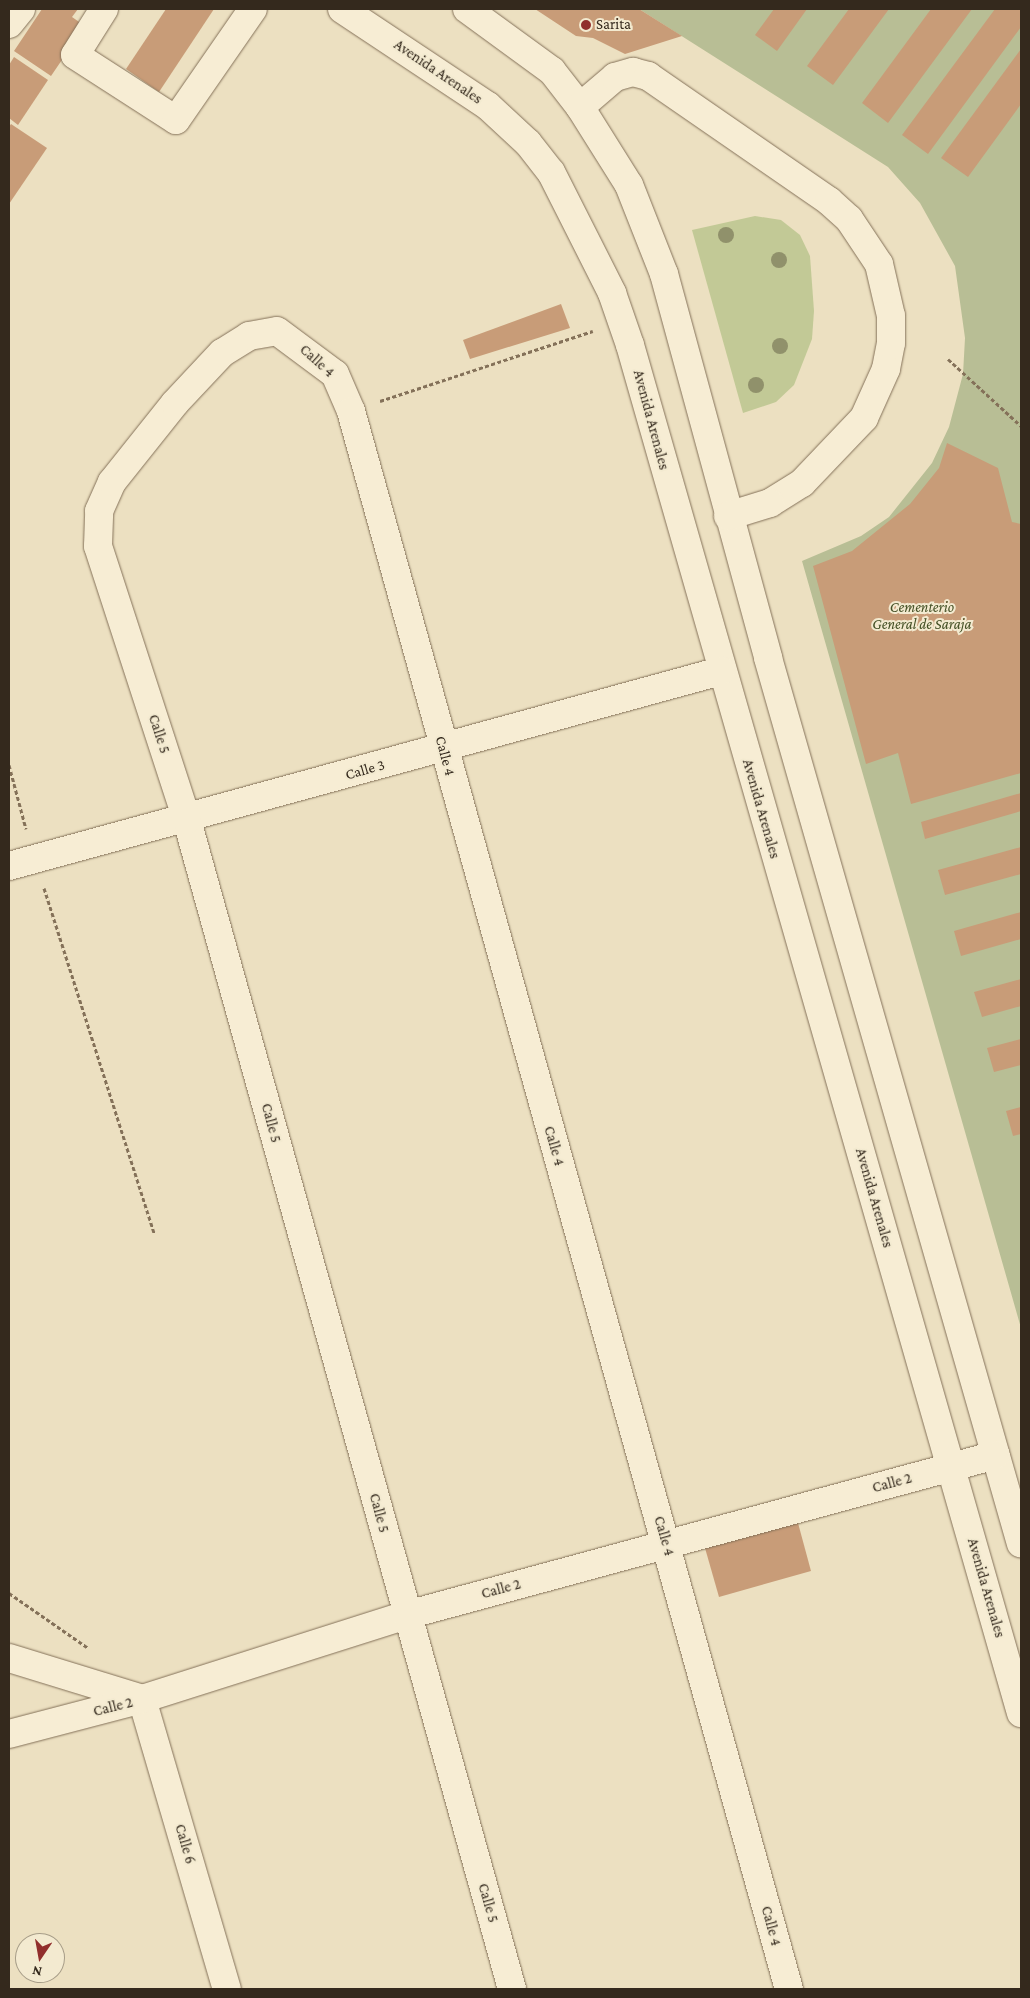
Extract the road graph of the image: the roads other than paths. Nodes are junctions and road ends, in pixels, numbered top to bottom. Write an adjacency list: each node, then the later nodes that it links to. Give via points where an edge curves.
1 (20, 9): 6 (street)
2 (104, 9): 3 (street, via 75,55 176,120)
3 (253, 9)
4 (342, 9): 10 (street, Avenida Arenales, via 480,100 528,143 551,172 572,210 622,321)
5 (467, 9): 7 (street, via 552,71)
6 (9, 24)
7 (580, 107): 9 (street, via 629,185 664,274); 9 (street, via 615,77 633,72 648,76 830,201 850,219 878,264 892,316 891,343 886,369 864,418 802,483 770,503)
8 (277, 331): 11 (street, Calle 4, via 335,374 351,411); 12 (street, Calle 5, via 249,336 222,354 112,482 99,511 98,546)
9 (728, 516): 14 (street)
10 (721, 671): 11 (street, Calle 3); 15 (street, Avenida Arenales)
11 (443, 748): 12 (street, Calle 3); 16 (street, Calle 4)
12 (187, 820): 13 (street, Calle 3); 18 (street, Calle 5)
13 (9, 866)
14 (996, 1455): 15 (street, Calle 2); 17 (street)
15 (951, 1467): 16 (street, Calle 2); 21 (street, Avenida Arenales)
16 (666, 1544): 18 (street, Calle 2); 25 (street, Calle 4)
17 (1021, 1544)
18 (407, 1615): 20 (street, Calle 2); 24 (street, Calle 5)
19 (9, 1658): 20 (street)
20 (142, 1699): 22 (street, Calle 2); 23 (street, Calle 6)
21 (1021, 1713)
22 (9, 1734)
23 (227, 1989)
24 (512, 1989)
25 (789, 1989)

